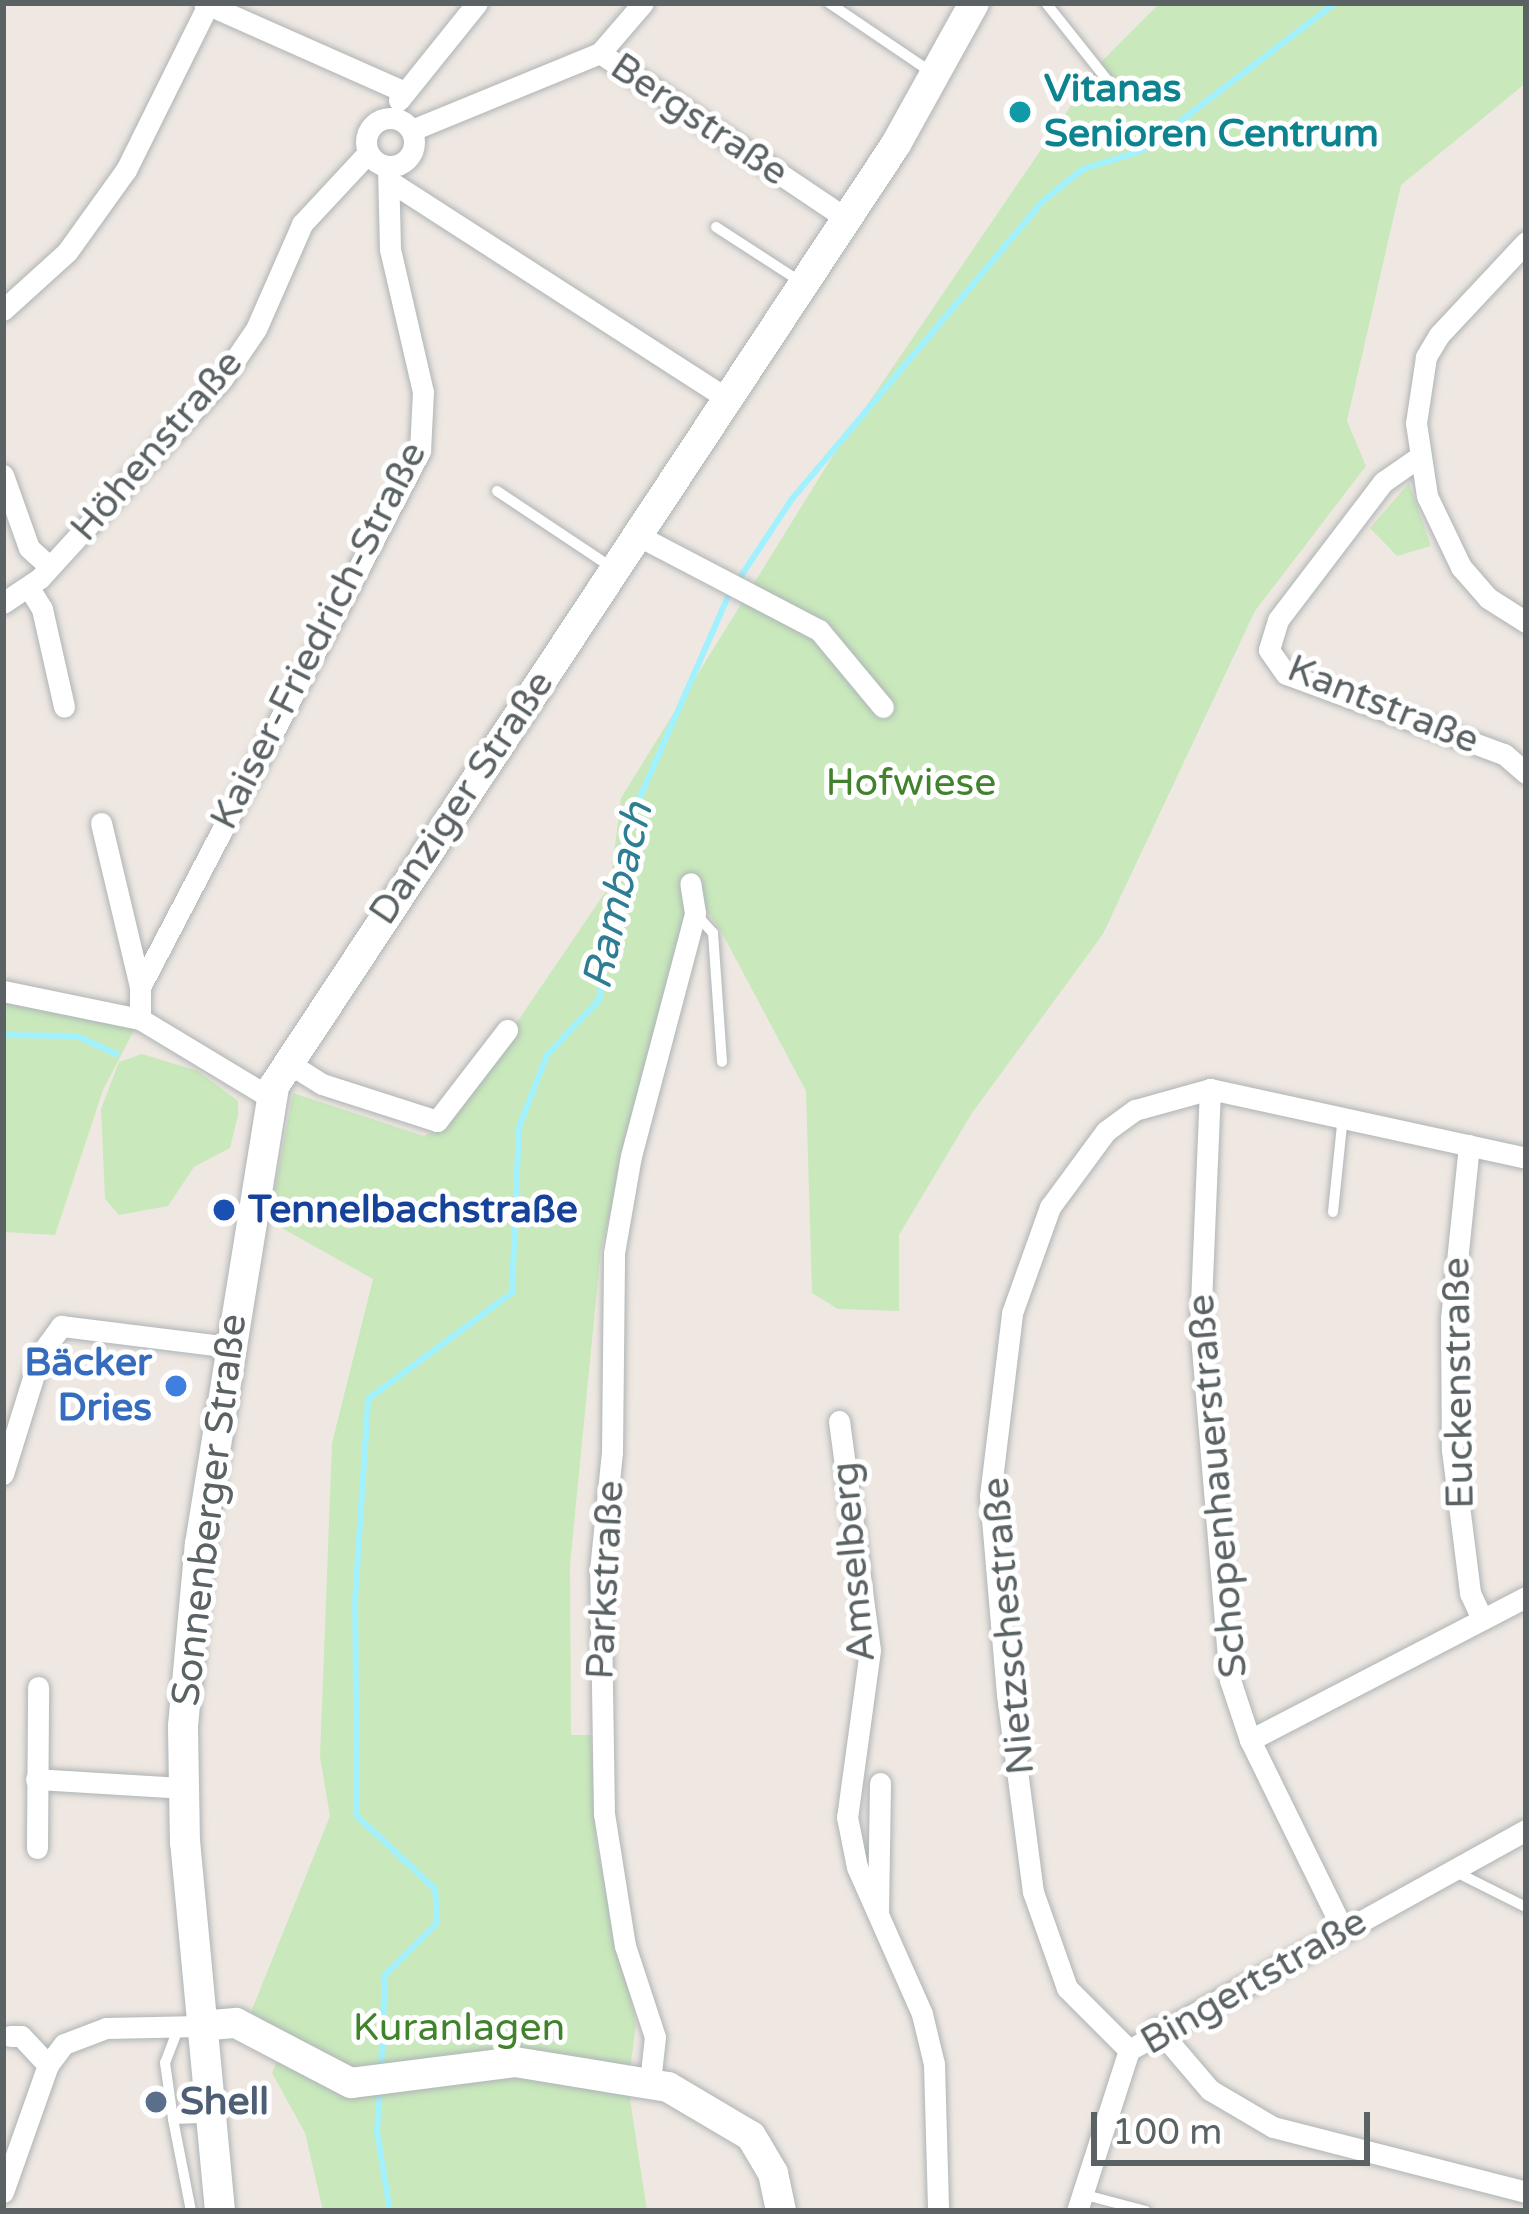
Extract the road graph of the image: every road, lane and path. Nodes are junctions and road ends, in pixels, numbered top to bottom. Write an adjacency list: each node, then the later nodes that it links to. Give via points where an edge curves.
1 (477, 3): 9 (street)
2 (643, 3): 7 (street)
3 (829, 3): 8 (lane)
4 (973, 3): 8 (main road, Danziger Straße)
5 (1046, 3): 10 (lane)
6 (207, 4): 9 (street); 18 (street, via 100,208)
7 (600, 53): 11 (street, Bergstraße); 14 (street, Bergstraße)
8 (937, 76): 14 (main road, Danziger Straße)
9 (403, 91): 11 (street)
10 (1120, 96)
11 (404, 124): 12 (street, Höhenstraße, via 373,126); 13 (street, via 414,150)
12 (368, 153): 13 (street); 24 (street, Höhenstraße, via 302,224 256,328 222,379)
13 (389, 175): 19 (street); 35 (street, Kaiser-Friedrich-Straße, via 390,249 423,392 420,451)
14 (847, 219): 17 (main road, Danziger Straße)
15 (716, 227): 17 (lane)
16 (1526, 242): 20 (street, via 1426,357)
17 (804, 284): 19 (main road, Danziger Straße)
18 (3, 310)
19 (728, 399): 23 (main road, Danziger Straße)
20 (1416, 459): 28 (street, via 1461,567 1488,598); 31 (street, Kantstraße, via 1383,482 1278,620 1269,650 1286,674 1504,754)
21 (3, 475): 24 (street, via 29,548)
22 (497, 490): 25 (lane)
23 (637, 535): 25 (main road, Danziger Straße); 30 (street, via 819,630)
24 (50, 567): 26 (street, Höhenstraße)
25 (614, 569): 39 (main road, Danziger Straße)
26 (29, 588): 27 (street, Höhenstraße); 29 (street, via 42,609)
27 (3, 603)
28 (1526, 622)
29 (64, 707)
30 (884, 707)
31 (1526, 773)
32 (101, 823): 35 (street)
33 (690, 883): 34 (street, Parkstraße)
34 (695, 913): 40 (lane, via 713,933); 70 (street, Parkstraße, via 614,1252 612,1451 600,1570 604,1814 622,1934 655,2037)
35 (140, 987): 37 (street, Kaiser-Friedrich-Straße)
36 (3, 991): 37 (street)
37 (140, 1018): 42 (street)
38 (507, 1030): 39 (street, via 436,1120 322,1084)
39 (287, 1062): 42 (main road, Danziger Straße)
40 (722, 1062)
41 (1210, 1089): 43 (street, Nietzschestraße); 53 (street, Schopenhauerstraße, via 1200,1324 1230,1680); 68 (street, Nietzschestraße, via 1135,1110 1066,1177 1012,1313 990,1496 1033,1892 1067,1988)
42 (271, 1098): 47 (main road, Sonnenberger Straße)
43 (1344, 1113): 44 (street, Nietzschestraße); 46 (lane)
44 (1469, 1145): 45 (street, Nietzschestraße); 51 (street, Euckenstraße, via 1451,1318 1452,1450 1470,1593)
45 (1526, 1158)
46 (1334, 1212)
47 (229, 1347): 49 (street, via 61,1326 40,1355); 56 (main road, Sonnenberger Straße, via 193,1599)
48 (839, 1421): 61 (street, Amselberg, via 870,1649 847,1816 857,1867)
49 (3, 1474)
50 (1526, 1597): 51 (street)
51 (1482, 1619): 53 (street)
52 (38, 1688): 54 (street)
53 (1250, 1740): 62 (street, Schopenhauerstraße)
54 (36, 1779): 56 (street); 58 (street)
55 (880, 1783): 61 (street, Amselberg)
56 (183, 1788): 63 (main road, Sonnenberger Straße)
57 (1526, 1830): 59 (street, Bingertstraße)
58 (37, 1848)
59 (1453, 1870): 60 (lane); 62 (street, Bingertstraße)
60 (1526, 1907)
61 (878, 1912): 79 (street, Amselberg, via 934,2064)
62 (1343, 1930): 65 (street, Bingertstraße)
63 (196, 1968): 64 (main road, Sonnenberger Straße); 66 (main road)
64 (189, 2026): 66 (main road); 69 (street, via 88,2031); 71 (main road, Sonnenberger Straße); 72 (lane, via 165,2063)
65 (1157, 2028): 68 (street, Bingertstraße); 74 (street, via 1210,2090 1273,2127)
66 (256, 2032): 70 (main road, via 334,2078 383,2083 448,2066 515,2062)
67 (10, 2036): 69 (street, via 21,2036)
68 (1130, 2050): 75 (street, Bingertstraße)
69 (48, 2065): 73 (street)
70 (650, 2082): 78 (main road, via 704,2102 751,2136 773,2173)
71 (207, 2118): 72 (lane); 77 (main road, Sonnenberger Straße)
72 (173, 2120): 76 (lane)
73 (3, 2192)
74 (1526, 2192)
75 (1079, 2203): 80 (lane)
76 (191, 2211)
77 (220, 2211)
78 (781, 2211)
79 (938, 2211)
80 (1146, 2211)

